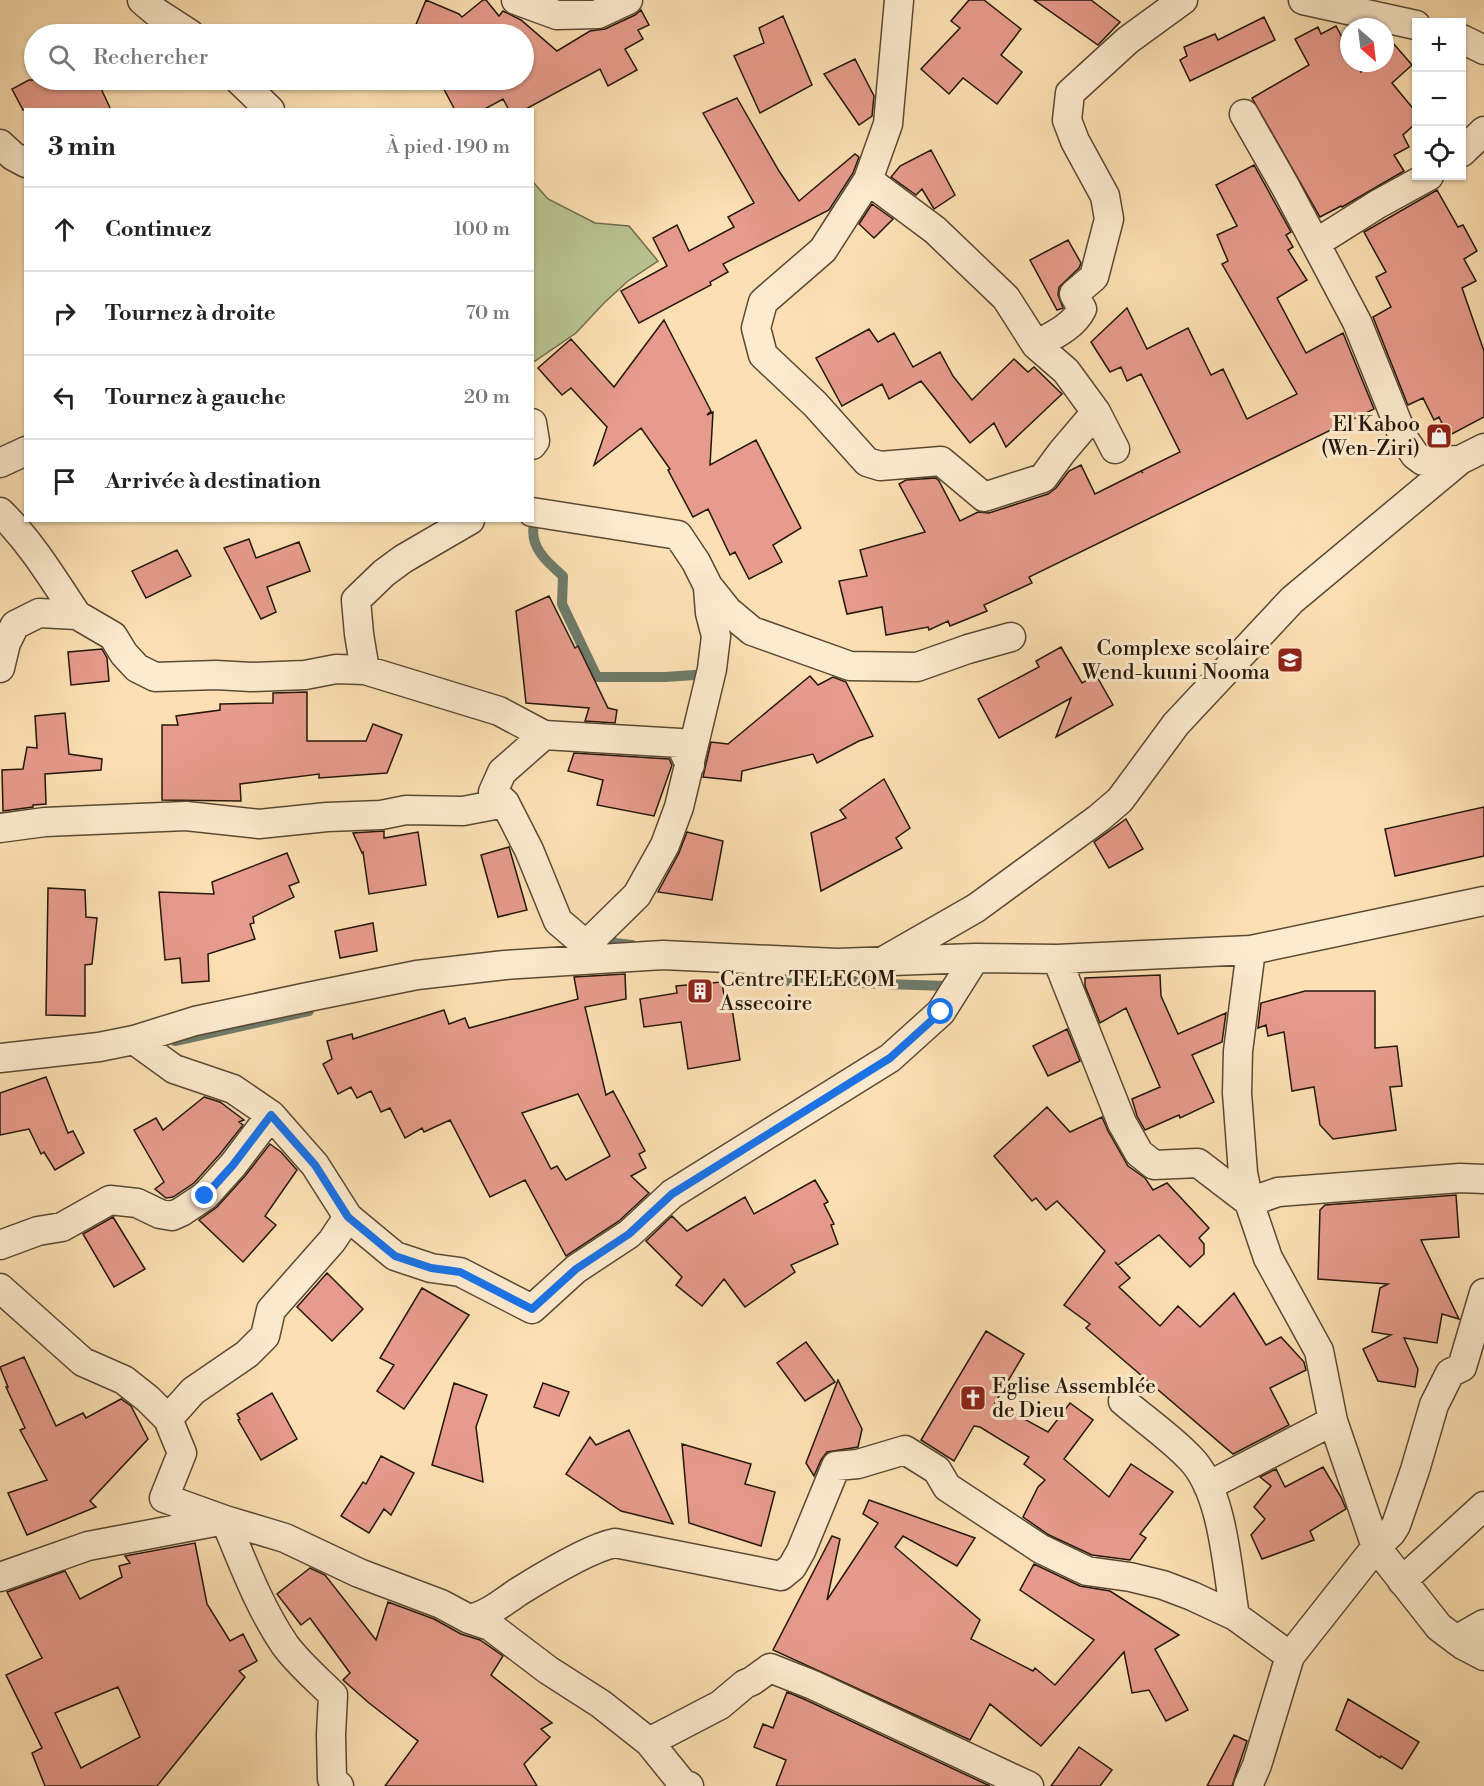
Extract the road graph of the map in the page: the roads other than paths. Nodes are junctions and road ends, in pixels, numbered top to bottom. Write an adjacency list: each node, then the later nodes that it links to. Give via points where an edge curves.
1 (142, 0): 7 (street)
2 (516, 0): 3 (street, via 557,15 598,14)
3 (628, 0)
4 (899, 0): 18 (street, via 888,124)
5 (1183, 0): 21 (street, via 1128,40 1070,93 1067,120 1105,196 1109,219 1094,277 1074,294 1082,309 1079,315)
6 (1303, 0): 8 (street)
7 (175, 24)
8 (1412, 24)
9 (1466, 41): 10 (street)
10 (1484, 50)
11 (249, 90): 12 (street)
12 (268, 108)
13 (1244, 114): 20 (street)
14 (1484, 131): 16 (street)
15 (0, 144): 17 (street)
16 (1466, 147)
17 (24, 162)
18 (868, 180): 21 (street, via 935,230 1006,298); 22 (street, via 824,250 763,302 756,328 763,355 815,404 867,462 880,466 941,461 984,497 1043,478)
19 (1422, 180): 20 (street)
20 (1316, 243): 25 (street, via 1357,322 1404,439 1415,455 1423,461)
21 (1035, 345): 22 (street, via 1066,371)
22 (1096, 412): 23 (street)
23 (1115, 449)
24 (24, 452): 26 (street)
25 (1472, 454): 44 (street, via 1292,600 1176,724 1120,800 1100,818 976,908)
26 (0, 463)
27 (0, 512): 31 (street, via 29,544)
28 (534, 512): 30 (street, via 678,535)
29 (467, 522): 34 (street, via 403,559 356,600)
30 (708, 586): 32 (street, via 752,632 850,666 917,667); 36 (street, via 716,636)
31 (77, 615): 33 (street, via 39,613 15,625); 34 (street, via 113,636 137,668 155,677)
32 (1011, 636)
33 (0, 668)
34 (365, 670): 35 (street, via 498,711)
35 (544, 735): 36 (street, via 680,743); 37 (street, via 502,772 493,792)
36 (690, 765): 41 (street, via 664,845 637,895)
37 (505, 803): 38 (street, via 463,811 406,810 259,824 186,816 45,822); 41 (street, via 558,921)
38 (0, 828)
39 (1484, 902): 40 (street)
40 (1251, 950): 43 (street); 49 (street, via 1238,1051 1237,1094)
41 (589, 952): 44 (street); 45 (street, via 417,975 195,1021)
42 (975, 958): 43 (street); 44 (street); 50 (street, via 941,1012 890,1058 672,1194 629,1234 576,1269 532,1309 460,1272 431,1268 395,1256)
43 (1057, 959): 49 (street, via 1122,1123 1139,1154 1154,1165 1198,1163)
44 (883, 962)
45 (134, 1041): 46 (street); 47 (street, via 174,1069 233,1089)
46 (0, 1058)
47 (271, 1115): 50 (street, via 315,1165); 51 (street, via 212,1188 181,1212 172,1216 160,1214 137,1203 110,1200 62,1227)
48 (1484, 1179): 49 (street, via 1278,1192)
49 (1248, 1202): 56 (street, via 1268,1258 1319,1350)
50 (348, 1217): 55 (street, via 271,1310 265,1336 247,1354 193,1391)
51 (0, 1245)
52 (0, 1288): 55 (street, via 83,1362 124,1380)
53 (1484, 1293): 60 (street, via 1462,1367 1450,1373 1434,1405 1396,1525)
54 (1123, 1401): 57 (street, via 1191,1459)
55 (168, 1419): 59 (street, via 182,1453 164,1498)
56 (1333, 1421): 57 (street); 60 (street)
57 (1208, 1486): 63 (street, via 1223,1534)
58 (1484, 1506): 62 (street)
59 (225, 1520): 61 (street, via 88,1546); 64 (street, via 285,1538); 70 (street, via 275,1628 300,1663 333,1695)
60 (1376, 1547): 62 (street); 67 (street)
61 (0, 1577)
62 (1401, 1581): 66 (street, via 1439,1627)
63 (1235, 1616): 64 (street, via 1163,1585 1087,1571 1041,1549 947,1487 937,1470 905,1450 858,1464 836,1466 801,1551 781,1576 615,1543 534,1582 480,1617); 67 (street)
64 (469, 1619): 69 (street, via 490,1626)
65 (1484, 1624): 66 (street)
66 (1456, 1640): 68 (street)
67 (1290, 1656): 73 (street)
68 (1484, 1656)
69 (650, 1742): 71 (street, via 683,1784); 72 (street, via 720,1705 770,1668)
70 (331, 1784)
71 (689, 1786)
72 (1029, 1786)
73 (1248, 1786)

